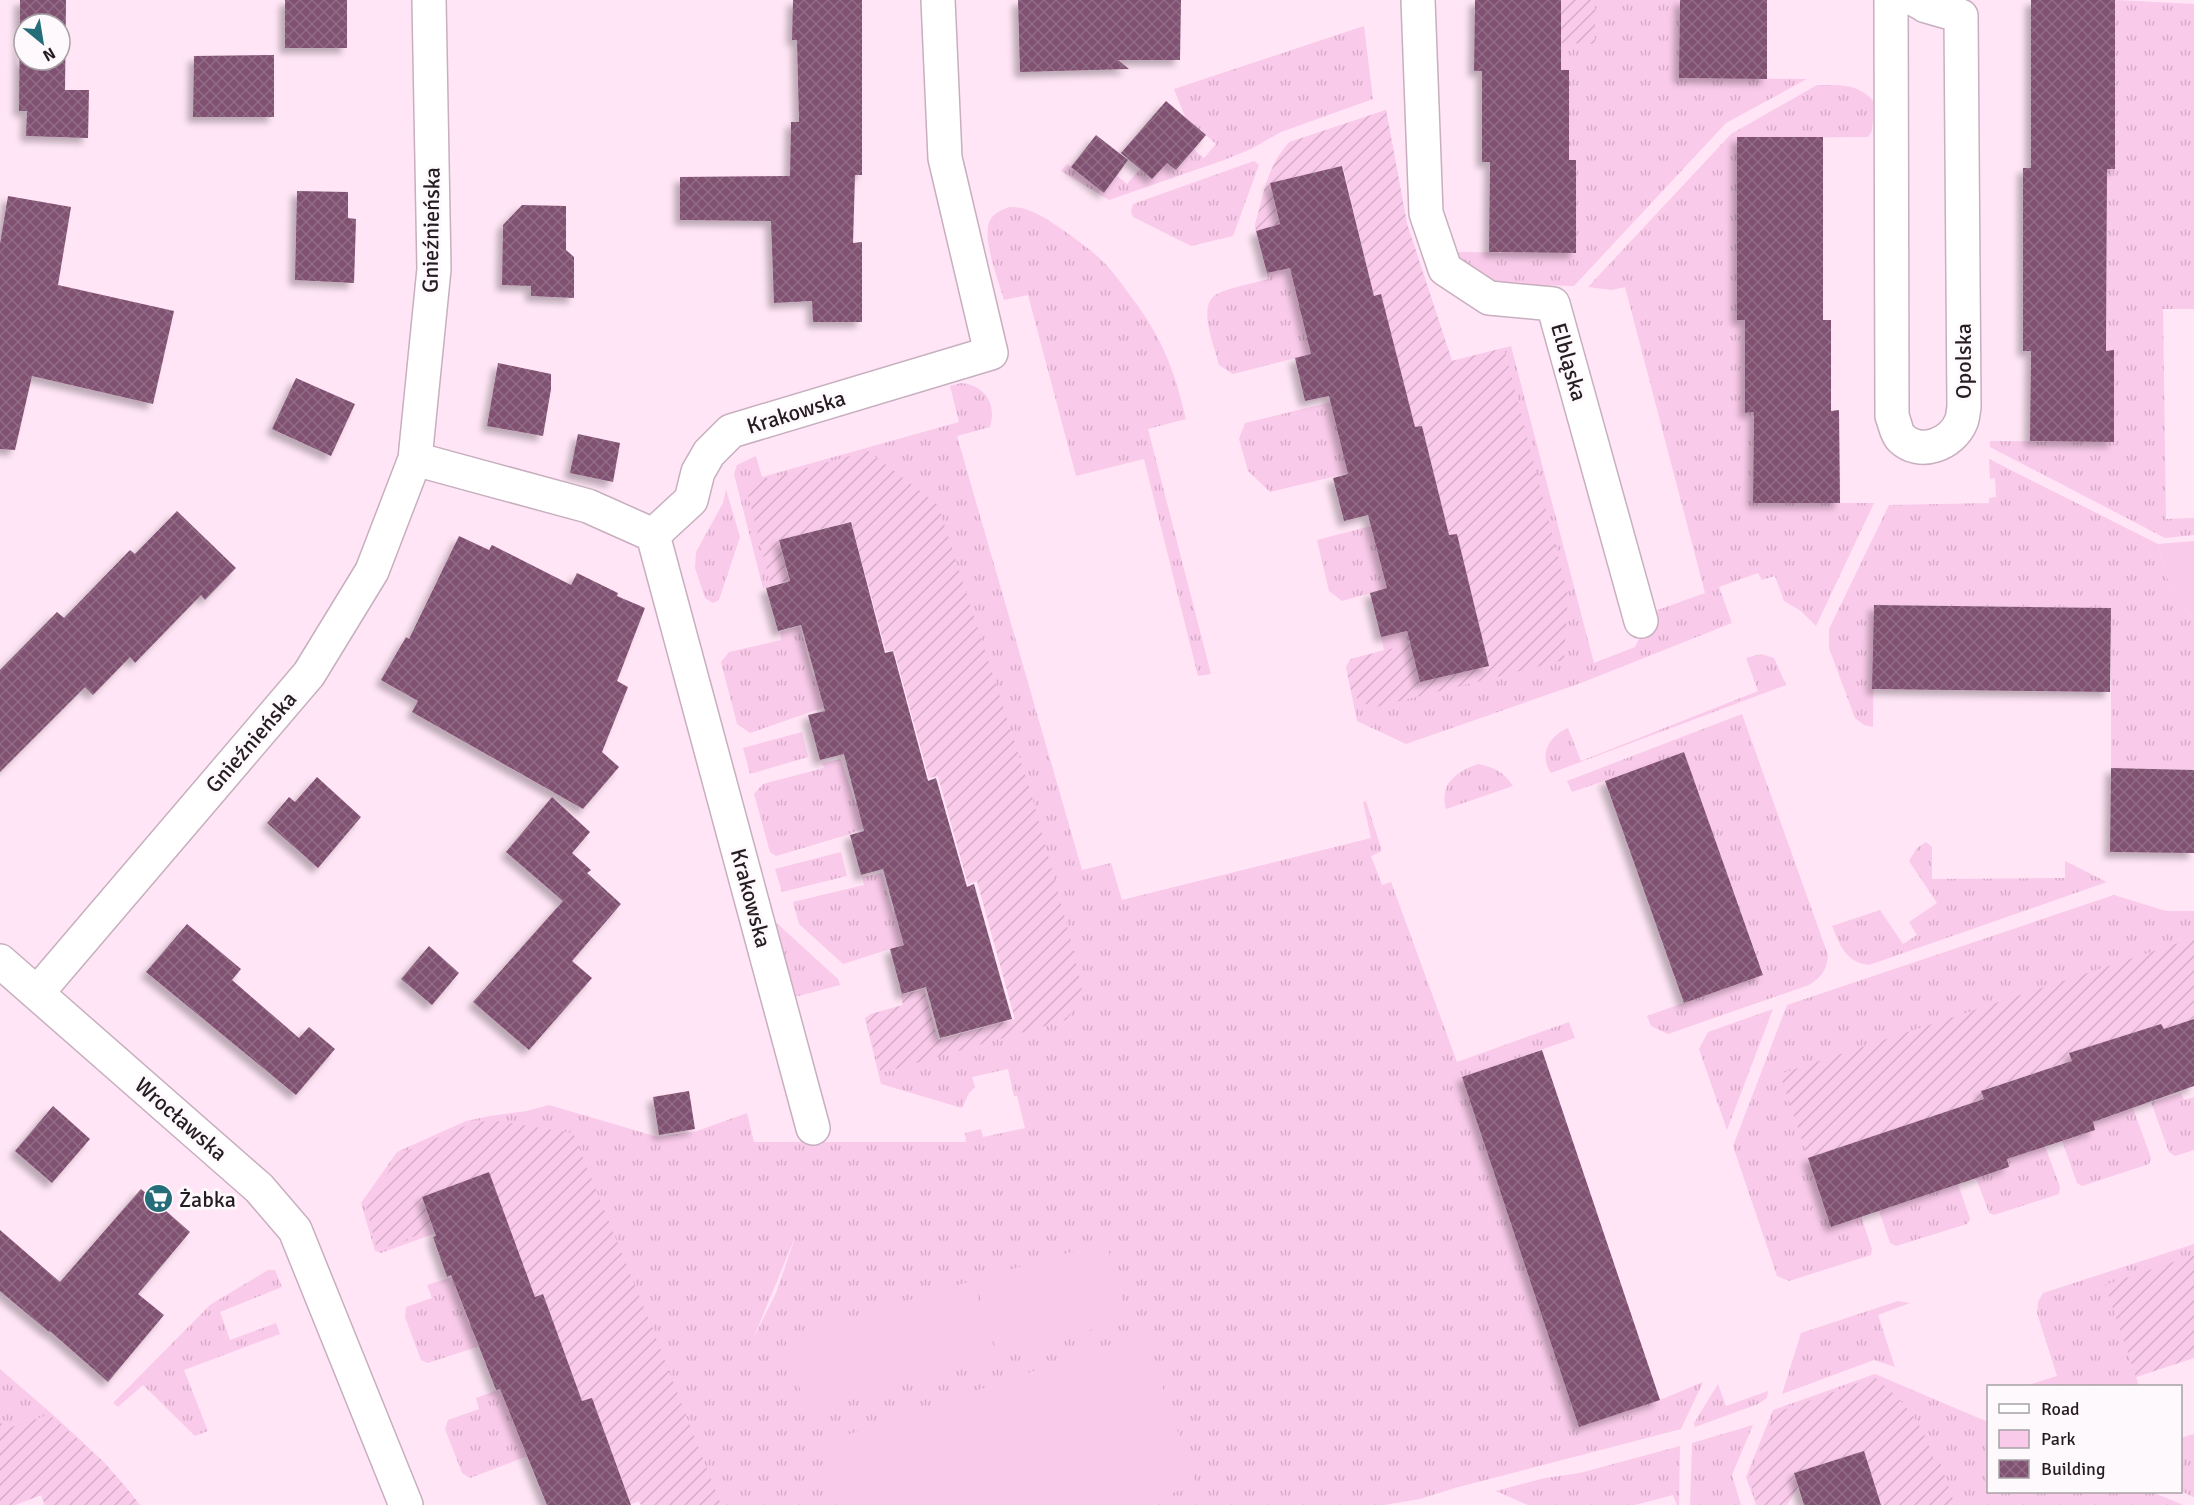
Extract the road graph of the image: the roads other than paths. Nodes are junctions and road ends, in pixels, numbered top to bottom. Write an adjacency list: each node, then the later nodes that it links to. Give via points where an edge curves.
1 (429, 0): 6 (street, Gnieźnieńska, via 434,269)
2 (938, 0): 7 (street, Krakowska, via 945,158 991,353 731,432 709,453 698,472 691,500)
3 (1418, 0): 8 (street, Elbląska, via 1426,213 1445,269 1489,298 1553,304)
4 (1891, 0): 5 (street, Opolska, via 1892,416 1899,437 1924,448 1939,445 1951,435 1961,422 1964,407 1961,16)
5 (1916, 0)
6 (415, 459): 7 (street, via 588,506); 10 (street, Gnieźnieńska, via 372,571 309,674)
7 (653, 535): 11 (street, Krakowska)
8 (1641, 621)
9 (0, 961): 10 (street, Wrocławska)
10 (37, 993): 12 (street, Wrocławska, via 259,1188 295,1230)
11 (813, 1128)
12 (406, 1505)

